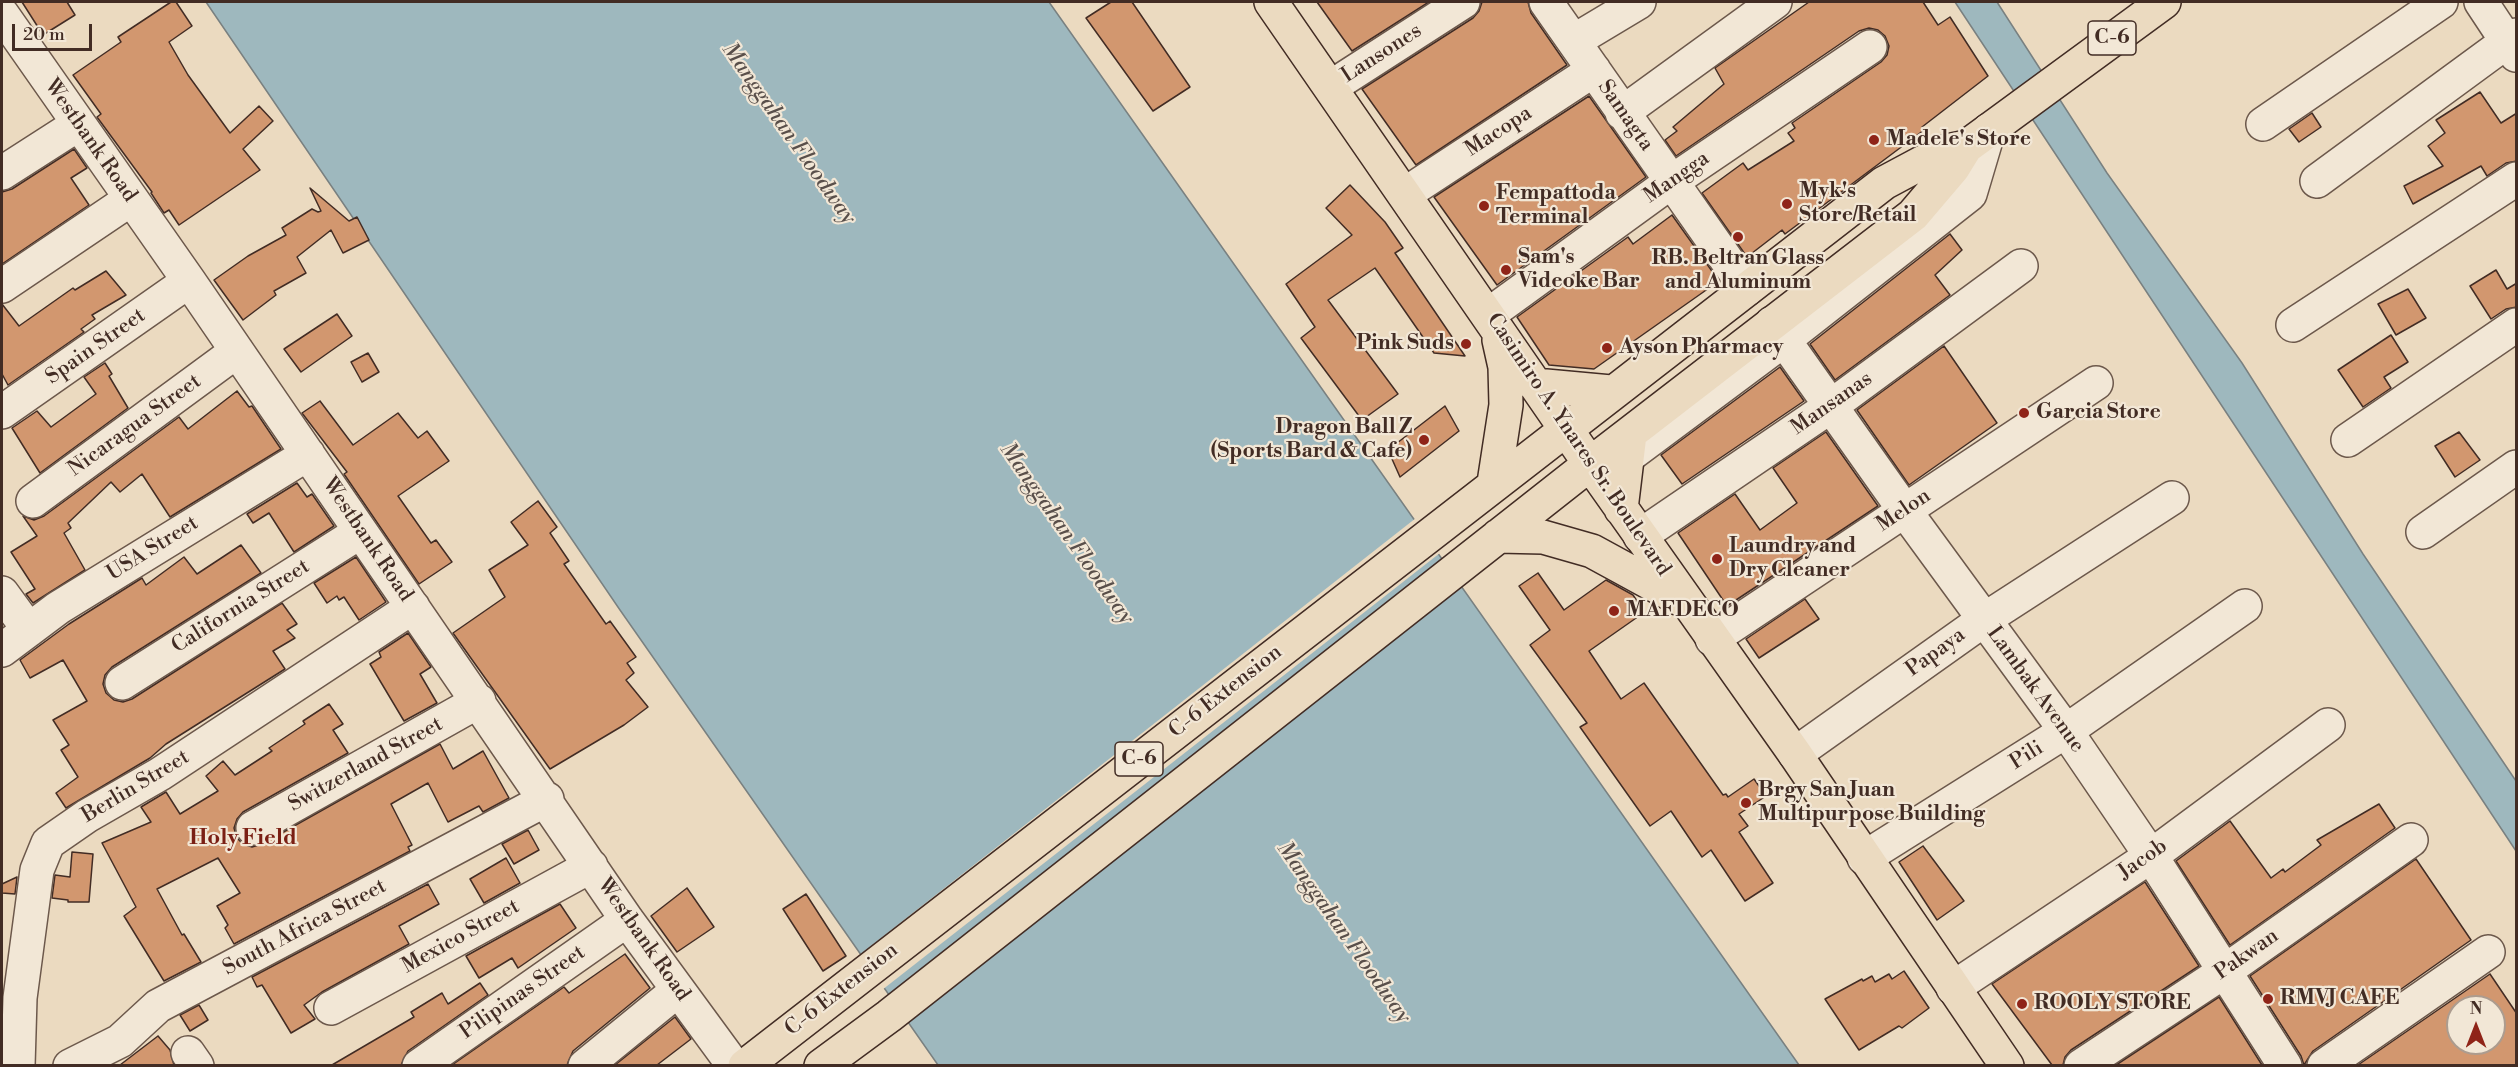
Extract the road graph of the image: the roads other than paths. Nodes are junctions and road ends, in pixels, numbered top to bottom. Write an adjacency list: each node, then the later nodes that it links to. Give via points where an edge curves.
1 (1271, 2): 15 (main road, Casimiro A. Ynares Sr. Boulevard)
2 (1463, 2): 15 (street, Lansones)
3 (1546, 2): 10 (street, Samagta)
4 (1640, 2): 10 (street)
5 (1775, 2): 16 (street)
6 (2164, 2): 19 (main road, C-6)
7 (2441, 2): 18 (street)
8 (2481, 2): 11 (street)
9 (2, 14): 13 (street, Westbank Road)
10 (1574, 41): 14 (street, Samagta)
11 (2513, 44): 22 (street)
12 (1870, 47): 23 (street, Mangga)
13 (13, 56): 17 (street, Westbank Road)
14 (1593, 70): 16 (street, Samagta); 24 (street, Macopa)
15 (1331, 87): 24 (main road, Casimiro A. Ynares Sr. Boulevard)
16 (1622, 113): 23 (street, Samagta)
17 (77, 124): 20 (street); 25 (street, Westbank Road)
18 (2263, 124)
19 (1989, 130): 29 (main road, C-6, via 1884,183); 33 (main road, C-6, via 1913,215)
20 (2, 173)
21 (2517, 178): 32 (street)
22 (2317, 181)
23 (1671, 182): 29 (street, Samagta); 30 (street, Mangga)
24 (1405, 194): 30 (main road, Casimiro A. Ynares Sr. Boulevard)
25 (131, 199): 27 (street, Westbank Road); 28 (street)
26 (2021, 266): 38 (street, Mansanas)
27 (189, 281): 34 (street, Westbank Road); 39 (street, Spain Street)
28 (2, 286)
29 (1747, 289): 37 (main road, C-6)
30 (1493, 322): 36 (main road, Casimiro A. Ynares Sr. Boulevard); 46 (main road, via 1505,367 1506,405)
31 (2517, 325): 41 (street)
32 (2293, 326)
33 (1778, 332): 38 (street, Lambak Avenue); 42 (main road, C-6)
34 (237, 351): 43 (street, Westbank Road); 48 (street, Nicaragua Street)
35 (2096, 383): 50 (street, Melon)
36 (1535, 385): 37 (main road); 40 (main road, Casimiro A. Ynares Sr. Boulevard)
37 (1611, 392): 40 (main road, C-6)
38 (1831, 406): 50 (street, Lambak Avenue); 53 (street, Mansanas)
39 (2, 412)
40 (1564, 428): 44 (main road, Casimiro A. Ynares Sr. Boulevard); 46 (main road, C-6 Extension / C-6)
41 (2348, 440)
42 (1628, 446): 44 (main road, C-6); 49 (main road)
43 (308, 454): 51 (street, Westbank Road); 60 (street, USA Street)
44 (1590, 464): 49 (main road, Casimiro A. Ynares Sr. Boulevard); 54 (main road, C-6)
45 (2517, 467): 52 (street)
46 (1489, 487): 85 (main road, C-6 Extension / C-6)
47 (2172, 498): 59 (street, Papaya)
48 (33, 501)
49 (1621, 509): 53 (main road, Casimiro A. Ynares Sr. Boulevard)
50 (1905, 511): 59 (street, Lambak Avenue); 61 (street, Melon)
51 (360, 532): 58 (street, Westbank Road); 63 (street, California Street)
52 (2423, 532)
53 (1640, 536): 56 (main road, Casimiro A. Ynares Sr. Boulevard)
54 (1491, 542): 56 (main road, via 1543,537 1592,551); 86 (main road, C-6, via 889,1016)
55 (2, 593): 60 (street)
56 (1686, 603): 61 (main road, Casimiro A. Ynares Sr. Boulevard)
57 (2245, 606): 66 (street, Pili)
58 (413, 607): 64 (street, Westbank Road); 80 (street, Berlin Street, via 48,843 37,870 21,998)
59 (1984, 619): 66 (street, Lambak Avenue); 67 (street, Papaya)
60 (28, 630): 62 (street, USA Street)
61 (1712, 639): 67 (main road, Casimiro A. Ynares Sr. Boulevard)
62 (2, 650)
63 (122, 683)
64 (479, 701): 68 (street, Westbank Road); 69 (street, Switzerland Street)
65 (2328, 725): 71 (street, Jacob)
66 (2066, 731): 71 (street, Lambak Avenue); 72 (street, Pili)
67 (1795, 754): 72 (main road, Casimiro A. Ynares Sr. Boulevard)
68 (547, 799): 73 (street, Westbank Road); 81 (street, South Africa Street, via 158,1006 120,1041)
69 (253, 828)
70 (2411, 840): 76 (street, Pakwan)
71 (2151, 856): 76 (street, Lambak Avenue); 77 (street, Jacob)
72 (1864, 858): 77 (main road, Casimiro A. Ynares Sr. Boulevard)
73 (591, 866): 74 (street, Westbank Road); 79 (street, Mexico Street)
74 (627, 920): 78 (street, Westbank Road); 82 (street, Pilipinas Street)
75 (2488, 952): 90 (street)
76 (2225, 971): 88 (street, Pakwan); 89 (street, Lambak Avenue)
77 (1953, 988): 87 (main road, Casimiro A. Ynares Sr. Boulevard)
78 (678, 990): 83 (street); 84 (street, Westbank Road)
79 (331, 1008)
80 (18, 1065)
81 (70, 1065)
82 (420, 1065)
83 (585, 1065)
84 (734, 1065)
85 (745, 1065)
86 (820, 1065)
87 (2007, 1065)
88 (2081, 1065)
89 (2285, 1065)
90 (2324, 1065)

